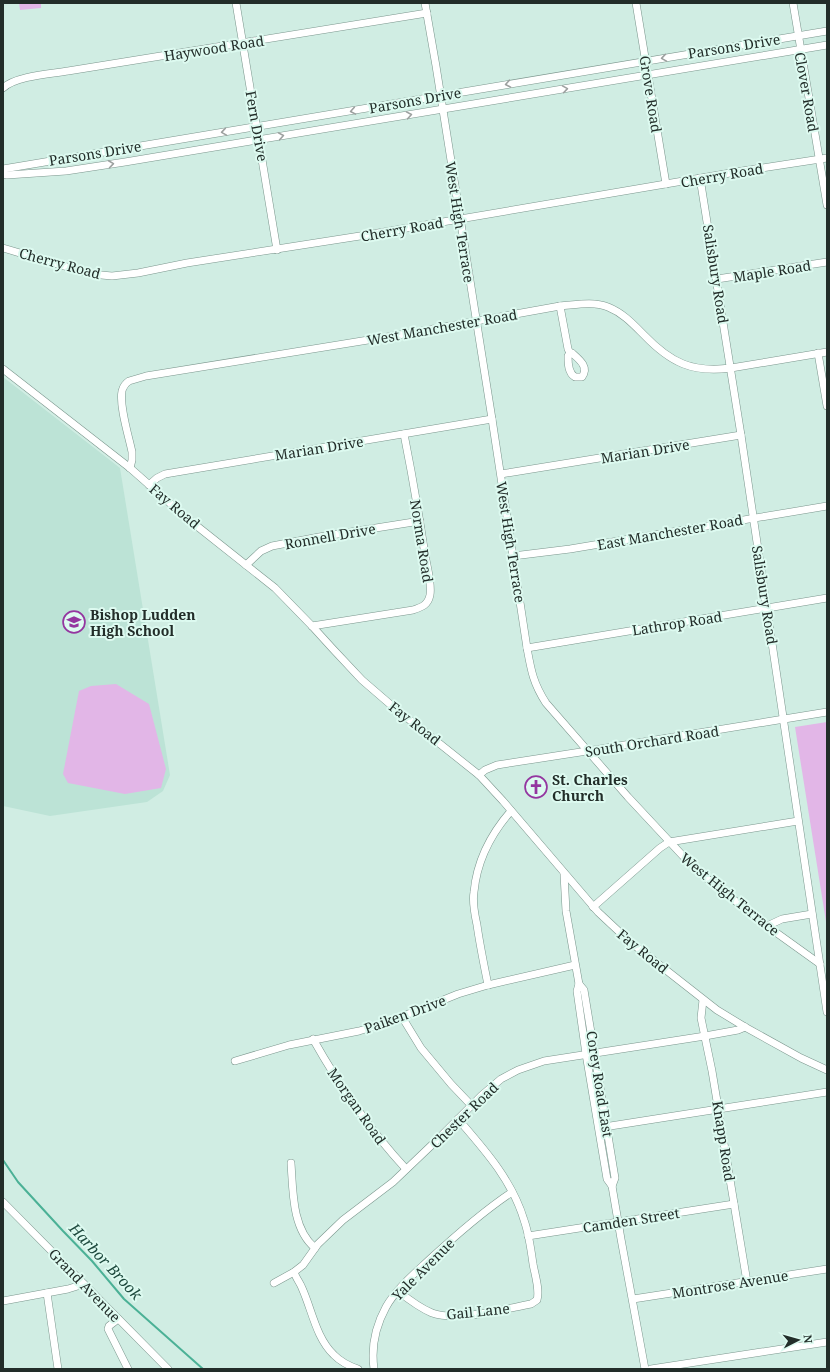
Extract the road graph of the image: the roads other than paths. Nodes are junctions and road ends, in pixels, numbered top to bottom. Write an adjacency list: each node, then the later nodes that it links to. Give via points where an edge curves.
1 (236, 3): 8 (street, Fern Drive)
2 (425, 3): 5 (street, West High Terrace)
3 (636, 3): 11 (street, Grove Road)
4 (793, 3): 7 (street, Clover Road)
5 (427, 14): 8 (street, Haywood Road); 16 (street, West High Terrace)
6 (827, 31): 7 (street, Parsons Drive)
7 (798, 36): 10 (street, Clover Road); 11 (street, Parsons Drive, one-way to 11)
8 (243, 44): 14 (street, Haywood Road, via 16,80); 18 (street, Fern Drive)
9 (827, 45): 10 (street, Parsons Drive)
10 (800, 50): 12 (street, Parsons Drive); 22 (street, Clover Road)
11 (646, 61): 12 (street, Grove Road); 13 (street, Parsons Drive)
12 (648, 75): 15 (street, Parsons Drive, one-way to 12); 27 (street, Grove Road)
13 (533, 80): 15 (street); 16 (street, Parsons Drive, one-way to 16)
14 (3, 88)
15 (536, 94): 17 (street, Parsons Drive)
16 (440, 96): 17 (street, West High Terrace); 18 (street, Parsons Drive, one-way to 18)
17 (442, 109): 19 (street, Parsons Drive, one-way to 17); 29 (street, West High Terrace)
18 (257, 127): 19 (street, Fern Drive); 20 (street, Parsons Drive, one-way to 20)
19 (259, 140): 23 (street, Parsons Drive, one-way to 19); 31 (street, Fern Drive)
20 (87, 154): 23 (street); 24 (street, Parsons Drive)
21 (827, 158): 22 (street, Cherry Road)
22 (819, 159): 26 (street, Cherry Road); 28 (street, Clover Road)
23 (90, 167): 25 (street, Parsons Drive)
24 (3, 169)
25 (3, 174)
26 (700, 178): 27 (street, Cherry Road); 33 (street, Salisbury Road)
27 (666, 184): 29 (street, Cherry Road)
28 (827, 205)
29 (460, 219): 31 (street, Cherry Road); 35 (street, West High Terrace)
30 (3, 248): 31 (street, Cherry Road, via 90,274 112,276)
31 (277, 250)
32 (827, 262): 33 (street, Maple Road)
33 (716, 279): 39 (street, Salisbury Road)
34 (560, 306): 35 (street, West Manchester Road); 37 (street); 39 (street, West Manchester Road, via 597,304 608,307 632,322 659,350 672,359 700,368)
35 (476, 321): 42 (street, West High Terrace); 45 (street, West Manchester Road, via 146,376 129,381 122,390 122,405 132,452)
36 (827, 352): 38 (street, West Manchester Road)
37 (570, 353)
38 (818, 353): 39 (street, West Manchester Road); 41 (street)
39 (731, 368): 44 (street, Salisbury Road)
40 (3, 369): 45 (street, Fay Road)
41 (827, 406)
42 (492, 419): 43 (street, Marian Drive); 46 (street, West High Terrace)
43 (404, 434): 47 (street, Marian Drive, via 165,474); 50 (street, Norma Road)
44 (741, 435): 46 (street, Marian Drive); 49 (street, Salisbury Road)
45 (130, 468): 47 (street, Fay Road)
46 (501, 474): 51 (street, West High Terrace)
47 (149, 485): 52 (street, Fay Road)
48 (827, 506): 49 (street, East Manchester Road)
49 (753, 518): 51 (street, East Manchester Road, via 570,549); 54 (street, Salisbury Road)
50 (420, 521): 52 (street, Ronnell Drive, via 272,546 260,551); 55 (street, Norma Road, via 430,594 428,603 413,610)
51 (513, 556): 56 (street, West High Terrace)
52 (246, 565): 55 (street, Fay Road, via 275,588)
53 (827, 598): 54 (street, Lathrop Road)
54 (767, 608): 56 (street, Lathrop Road); 58 (street, Salisbury Road)
55 (312, 626): 60 (street, Fay Road, via 362,680)
56 (527, 648): 59 (street, West High Terrace, via 537,690)
57 (827, 712): 58 (street, South Orchard Road)
58 (783, 718): 59 (street, South Orchard Road); 62 (street, Salisbury Road)
59 (588, 751): 60 (street, South Orchard Road, via 497,765); 63 (street, West High Terrace)
60 (479, 776): 61 (street, Fay Road)
61 (511, 811): 64 (street, Fay Road); 71 (street, via 487,845 477,871 473,893)
62 (798, 821): 63 (street); 66 (street, Salisbury Road)
63 (669, 842): 65 (street); 67 (street, West High Terrace, via 705,877)
64 (564, 874): 65 (street, Fay Road); 69 (street, Corey Road East, via 566,911)
65 (593, 907): 72 (street, Fay Road, via 629,941)
66 (812, 914): 67 (street, via 782,919); 68 (street, Salisbury Road)
67 (767, 926): 68 (street, West High Terrace)
68 (820, 964): 73 (street, Salisbury Road)
69 (575, 965): 70 (street, Corey Road East); 71 (street, Paiken Drive)
70 (579, 984): 78 (street, Corey Road East, via 584,990); 79 (street, Corey Road East, via 577,991)
71 (488, 986): 74 (street, Paiken Drive, via 458,994)
72 (703, 1000): 75 (street, Fay Road); 76 (street, Knapp Road, via 701,1018)
73 (827, 1012)
74 (402, 1017): 77 (street, Paiken Drive, via 359,1031); 83 (street, via 421,1048)
75 (745, 1027): 76 (street, Chester Road); 81 (street, Fay Road, via 807,1062)
76 (705, 1036): 78 (street, Chester Road); 84 (street, Knapp Road)
77 (313, 1039): 80 (street, Paiken Drive); 89 (street, Morgan Road, via 359,1113)
78 (595, 1053): 79 (street, Chester Road); 86 (street, Corey Road East)
79 (586, 1054): 83 (street, Chester Road, via 544,1060 518,1070 501,1079); 87 (street, Corey Road East)
80 (235, 1061)
81 (827, 1070)
82 (827, 1092): 84 (street)
83 (471, 1105): 85 (street, Chester Road)
84 (718, 1109): 86 (street); 93 (street, Knapp Road)
85 (458, 1118): 89 (street, Chester Road); 91 (street, via 491,1158)
86 (607, 1126): 87 (street); 90 (street, Corey Road East, via 616,1178)
87 (598, 1128): 90 (street, Corey Road East, via 607,1179)
88 (291, 1163): 96 (street, via 294,1205 298,1219 310,1244)
89 (406, 1169): 96 (street, Chester Road, via 343,1220)
90 (612, 1186): 94 (street, Corey Road East)
91 (512, 1192): 95 (street); 102 (street, Yale Avenue, via 464,1227)
92 (3, 1202): 101 (street, Grand Avenue)
93 (734, 1204): 94 (street, Camden Street); 99 (street, Knapp Road)
94 (618, 1223): 95 (street, Camden Street); 104 (street, Corey Road East)
95 (528, 1236): 102 (street, Gail Lane, via 538,1298 531,1304 483,1313 446,1315 430,1312)
96 (316, 1248): 98 (street, Chester Road)
97 (827, 1269): 99 (street, Montrose Avenue)
98 (294, 1272): 100 (street, Chester Road); 111 (street, via 324,1341 333,1355)
99 (747, 1282): 104 (street, Montrose Avenue)
100 (274, 1283)
101 (84, 1284): 103 (street); 106 (street, Grand Avenue)
102 (398, 1291): 112 (street, Yale Avenue, via 386,1306 377,1327 372,1349)
103 (47, 1293): 105 (street); 108 (street)
104 (633, 1299): 113 (street, Corey Road East)
105 (3, 1301)
106 (118, 1319): 109 (street, via 108,1329); 110 (street, Grand Avenue)
107 (827, 1342): 114 (street)
108 (58, 1369)
109 (128, 1369)
110 (168, 1369)
111 (358, 1369)
112 (374, 1369)
113 (644, 1369)
114 (651, 1369)

